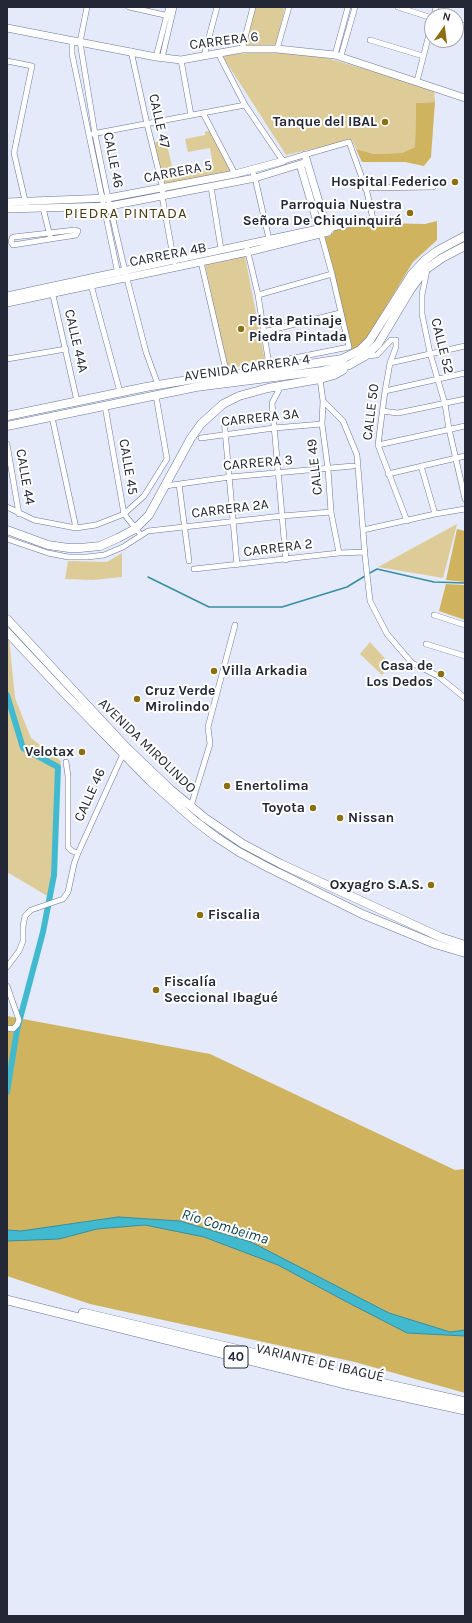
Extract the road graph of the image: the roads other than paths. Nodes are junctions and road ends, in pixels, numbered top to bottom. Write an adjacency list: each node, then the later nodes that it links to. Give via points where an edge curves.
1 (88, 7): 15 (street, CALLE 46)
2 (129, 7): 12 (street)
3 (169, 7): 12 (street)
4 (174, 7): 12 (street)
5 (217, 7): 21 (street)
6 (254, 7): 17 (street)
7 (288, 7): 18 (street)
8 (355, 7): 22 (street)
9 (398, 7): 11 (street)
10 (346, 8): 22 (street)
11 (424, 14)
12 (169, 16): 24 (street)
13 (7, 28): 15 (street, CARRERA 6)
14 (370, 40): 23 (street)
15 (76, 42): 19 (street, CARRERA 6); 33 (street, CALLE 46); 34 (street, CALLE 46, via 72,54)
16 (425, 48): 23 (street)
17 (242, 49): 18 (street, CARRERA 6); 20 (street, CARRERA 6)
18 (277, 49): 22 (street, CARRERA 6)
19 (131, 51): 24 (street, CARRERA 6); 32 (street, CALLE 47)
20 (218, 53): 21 (street, CARRERA 6); 29 (street)
21 (204, 56): 25 (street, CARRERA 6)
22 (338, 56): 27 (street, CARRERA 6)
23 (423, 56): 27 (street)
24 (159, 57): 25 (street, CARRERA 6)
25 (181, 60): 31 (street)
26 (7, 61): 46 (street, via 32,66 14,153)
27 (417, 81): 28 (street, CARRERA 6)
28 (465, 98)
29 (245, 105): 30 (street); 35 (street)
30 (202, 113): 31 (street); 38 (street)
31 (191, 115): 32 (street)
32 (147, 124): 33 (street); 43 (street, CALLE 47)
33 (95, 134): 34 (street); 44 (street, CALLE 46)
34 (89, 135): 44 (street, CALLE 46)
35 (283, 161): 36 (street, CARRERA 5); 37 (street, CARRERA 5)
36 (304, 161): 39 (street, CARRERA 5); 42 (street, CARRERA 5, via 350,142); 50 (street)
37 (252, 170): 38 (street, CARRERA 5); 39 (street)
38 (235, 174): 43 (street, CARRERA 5)
39 (255, 178): 40 (street, CARRERA 5); 54 (street)
40 (211, 187): 43 (street, CARRERA 5); 57 (street)
41 (433, 187): 42 (street)
42 (365, 188): 50 (street, CARRERA 4B, via 373,219)
43 (163, 192): 44 (street, CARRERA 5); 47 (street, CARRERA 5); 61 (street, CALLE 47)
44 (105, 198): 46 (street, CARRERA 5); 47 (street, CALLE 46)
45 (7, 202): 46 (street, CARRERA 5)
46 (26, 205): 48 (street, CARRERA 5); 49 (street, CARRERA 5)
47 (107, 206): 48 (street, CARRERA 5); 63 (street, CALLE 46); 65 (street, CALLE 46)
48 (43, 208): 51 (street)
49 (7, 209)
50 (325, 230): 54 (street, CARRERA 4B); 58 (street, CARRERA 4B); 64 (street)
51 (48, 233): 53 (street); 53 (street, via 78,231 76,235); 53 (street, via 14,237 11,242 13,246)
52 (465, 236): 59 (main road)
53 (51, 238)
54 (269, 239): 55 (street, CARRERA 4B)
55 (246, 244): 57 (street, CARRERA 4B); 58 (street)
56 (465, 246): 59 (main road)
57 (221, 250): 61 (street, CARRERA 4B)
58 (248, 252): 60 (street, CARRERA 4B); 68 (street)
59 (440, 254): 62 (main road, AVENIDA CARRERA 4); 80 (main road, AVENIDA CARRERA 4, via 425,260 412,274 370,340 352,355)
60 (201, 262): 61 (street, CARRERA 4B); 82 (street)
61 (175, 264): 63 (street, CARRERA 4B)
62 (428, 268): 75 (street, CALLE 52, via 421,303); 76 (main road, AVENIDA CARRERA 4, via 411,289 378,344)
63 (126, 274): 65 (street, CARRERA 4B); 84 (street, CALLE 46, via 146,352)
64 (332, 274): 68 (street); 71 (street)
65 (118, 275): 66 (street, CARRERA 4B); 67 (street, CARRERA 4B)
66 (91, 284): 67 (street, CARRERA 4B); 86 (street)
67 (52, 290): 69 (street, CARRERA 4B); 70 (street, CARRERA 4B); 74 (street, CALLE 44A)
68 (258, 295): 72 (street)
69 (7, 296)
70 (7, 303)
71 (340, 313): 72 (street); 79 (street, via 349,347)
72 (263, 332): 79 (street)
73 (465, 346): 75 (street)
74 (66, 348): 77 (street); 90 (street, CALLE 44A)
75 (430, 353): 78 (street); 83 (street, CALLE 52)
76 (365, 356): 78 (street, CALLE 50, via 377,355 394,339 397,342); 80 (main road, AVENIDA CARRERA 4, via 349,365)
77 (7, 359)
78 (390, 363): 87 (street, CALLE 50)
79 (270, 367): 80 (main road, AVENIDA CARRERA 4); 82 (main road, AVENIDA CARRERA 4)
80 (321, 371): 85 (main road); 88 (main road, AVENIDA CARRERA 4, via 227,382); 91 (street, CALLE 49)
81 (465, 373): 83 (street)
82 (227, 375): 84 (main road, AVENIDA CARRERA 4)
83 (438, 380): 87 (street); 92 (street, CALLE 52)
84 (158, 385): 86 (main road, AVENIDA CARRERA 4)
85 (283, 386): 101 (street, via 272,404); 116 (main road, via 239,396 213,413 191,438)
86 (120, 392): 90 (main road, AVENIDA CARRERA 4)
87 (385, 392): 94 (street, CALLE 50)
88 (156, 396): 93 (main road, AVENIDA CARRERA 4); 122 (street, via 167,459 144,496)
89 (465, 399): 92 (street)
90 (77, 401): 95 (main road, AVENIDA CARRERA 4)
91 (323, 401): 98 (street, CALLE 49); 130 (street, via 342,420 357,455)
92 (445, 404): 94 (street, via 398,413); 102 (street, CALLE 52)
93 (105, 406): 96 (main road, AVENIDA CARRERA 4); 122 (street, CALLE 45)
94 (382, 411): 106 (street, CALLE 50)
95 (7, 416)
96 (52, 417): 99 (main road, AVENIDA CARRERA 4); 128 (street)
97 (224, 419): 103 (street)
98 (322, 424): 101 (street, CARRERA 3A); 111 (street, CALLE 49)
99 (7, 426)
100 (465, 426): 102 (street)
101 (274, 428): 103 (street, CARRERA 3A); 112 (street)
102 (449, 429): 106 (street); 108 (street, CALLE 52)
103 (226, 434): 104 (street, CARRERA 3A); 114 (street)
104 (201, 438)
105 (7, 444): 121 (street, CALLE 44)
106 (378, 445): 113 (street, CALLE 50)
107 (465, 456): 108 (street)
108 (455, 458): 110 (street); 117 (street, CALLE 52)
109 (353, 466): 111 (street, CARRERA 3)
110 (421, 466): 113 (street); 123 (street)
111 (328, 469): 112 (street, CARRERA 3); 120 (street, CALLE 49)
112 (279, 473): 114 (street, CARRERA 3); 124 (street)
113 (388, 474): 126 (street, CALLE 50)
114 (230, 477): 115 (street, CARRERA 3); 125 (street)
115 (179, 484): 116 (street, CARRERA 3); 127 (street)
116 (165, 486): 131 (main road)
117 (465, 499)
118 (7, 507): 121 (street)
119 (465, 509): 123 (street)
120 (331, 512): 124 (street, CARRERA 2A); 134 (street, CALLE 49)
121 (19, 514): 128 (street, via 34,520)
122 (124, 514): 128 (street, via 96,525); 131 (street, CALLE 45)
123 (435, 514): 126 (street)
124 (282, 516): 125 (street, CARRERA 2A); 135 (street)
125 (233, 521): 127 (street, CARRERA 2A); 137 (street)
126 (407, 521): 130 (street)
127 (186, 527): 131 (street, CARRERA 2A); 136 (street)
128 (76, 528)
129 (7, 530): 131 (main road, via 48,545 80,548)
130 (363, 530): 133 (street)
131 (138, 532): 132 (street, CARRERA 2A, via 123,547 104,555 87,557 48,552)
132 (7, 539)
133 (365, 552): 134 (street, CARRERA 2); 146 (street, via 370,600 387,634 412,663 438,676)
134 (338, 553): 135 (street, CARRERA 2)
135 (286, 560): 137 (street, CARRERA 2)
136 (189, 561)
137 (237, 565): 138 (street, CARRERA 2)
138 (194, 569)
139 (434, 615): 142 (street)
140 (7, 619): 147 (main road, AVENIDA MIROLINDO)
141 (235, 625): 149 (street, via 208,727 210,744)
142 (465, 625)
143 (7, 632): 147 (main road, AVENIDA MIROLINDO, via 96,726)
144 (426, 644): 145 (street)
145 (465, 656)
146 (465, 698)
147 (124, 751): 149 (main road, AVENIDA MIROLINDO); 150 (street, CALLE 46); 152 (main road, AVENIDA MIROLINDO, via 162,793 195,822 239,852 362,914 435,944)
148 (66, 762): 150 (street, via 68,847)
149 (191, 806): 151 (main road, AVENIDA MIROLINDO, via 243,844 281,864)
150 (78, 853): 153 (street, CALLE 46, via 64,899 31,910 24,916 23,941)
151 (465, 945)
152 (465, 953)
153 (7, 966)
154 (7, 986): 155 (street, via 19,1020 13,1029)
155 (7, 1028)
156 (7, 1294): 158 (highway, VARIANTE DE IBAGUÉ / 40)
157 (7, 1300): 159 (highway, VARIANTE DE IBAGUÉ / 40)
158 (465, 1402)
159 (465, 1410)

